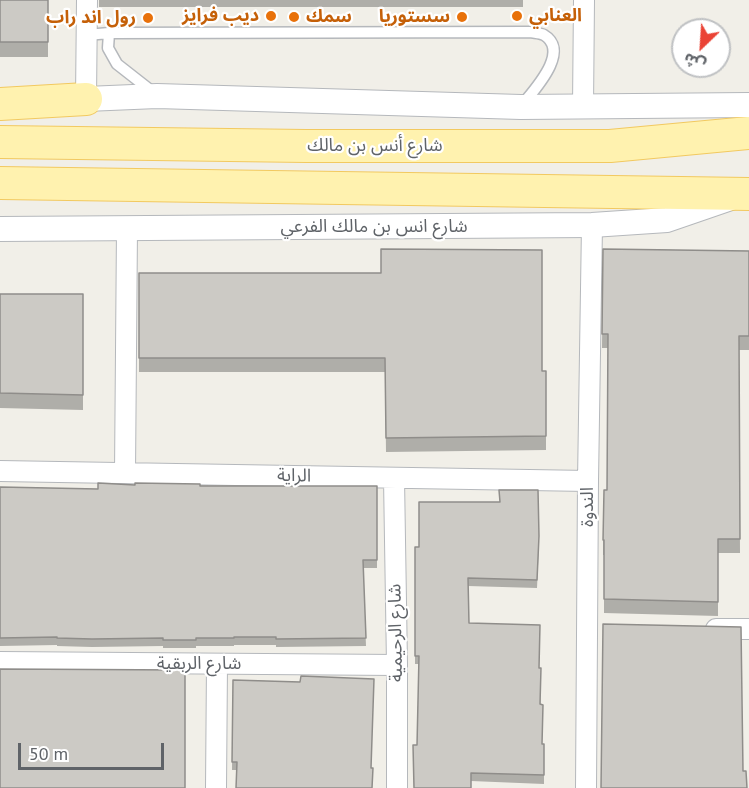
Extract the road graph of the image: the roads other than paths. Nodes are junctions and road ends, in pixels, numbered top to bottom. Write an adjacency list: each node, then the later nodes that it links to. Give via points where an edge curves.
1 (87, 0): 4 (street)
2 (584, 0): 11 (street)
3 (109, 33): 4 (lane); 5 (lane, via 108,48 117,64); 10 (lane, via 544,35 553,51 549,71)
4 (87, 35): 7 (street)
5 (157, 96): 7 (street); 10 (street)
6 (0, 97): 7 (street)
7 (86, 99): 8 (main road)
8 (0, 104)
9 (749, 105): 11 (street)
10 (521, 107): 11 (street); 12 (street)
11 (583, 107)
12 (749, 126)
13 (749, 133): 14 (main road, شارع أنس بن مالك, via 610,146)
14 (0, 142)
15 (0, 183): 16 (main road)
16 (747, 196): 18 (street, شارع انس بن مالك الفرعي, via 667,220)
17 (0, 219): 19 (street)
18 (592, 225): 19 (street, شارع انس بن مالك الفرعي); 24 (street, الندوة)
19 (127, 228): 20 (street, شارع انس بن مالك الفرعي); 22 (street)
20 (0, 229)
21 (0, 471): 22 (street, الراية)
22 (125, 473): 23 (street, الراية)
23 (394, 478): 24 (street, الراية); 31 (street, شارع الرحيمية)
24 (588, 481): 25 (street, الندوة)
25 (587, 625): 26 (street); 34 (street, الندوة)
26 (610, 626)
27 (703, 628): 28 (street)
28 (749, 629)
29 (0, 662): 30 (street, شارع الربقية)
30 (217, 664): 31 (street, شارع الربقية); 32 (street)
31 (397, 665): 33 (street, شارع الرحيمية)
32 (216, 788)
33 (397, 788)
34 (586, 788)

